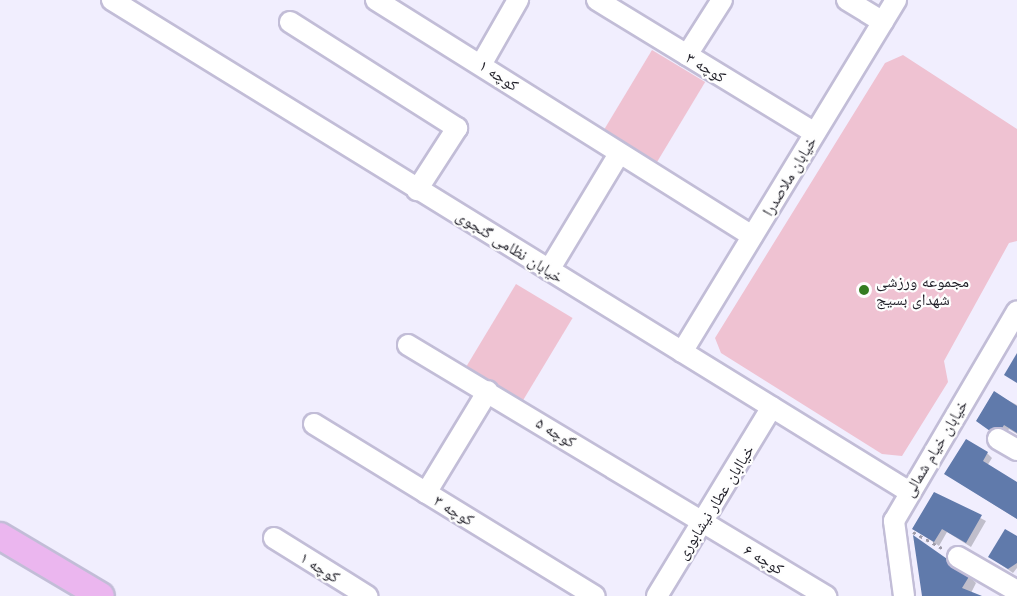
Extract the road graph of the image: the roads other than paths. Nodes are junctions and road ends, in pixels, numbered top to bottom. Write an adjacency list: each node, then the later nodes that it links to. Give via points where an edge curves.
1 (112, 0): 14 (street, خیابان نظامی گنجوی)
2 (376, 0): 11 (street, کوچه ۱)
3 (518, 0): 11 (street)
4 (597, 0): 10 (street, کوچه ۳)
5 (722, 0): 10 (street)
6 (847, 0): 9 (street)
7 (896, 0): 9 (street, خیابان ملاصدرا)
8 (290, 22): 14 (street, via 457,128)
9 (883, 22): 12 (street, خیابان ملاصدرا)
10 (687, 55): 12 (street, کوچه ۳)
11 (482, 63): 13 (street, کوچه ۱)
12 (815, 133): 15 (street, خیابان ملاصدرا)
13 (619, 154): 15 (street, کوچه ۱); 16 (street)
14 (417, 190): 16 (street, خیابان نظامی گنجوی)
15 (752, 236): 19 (street, خیابان ملاصدرا)
16 (549, 270): 19 (street, خیابان نظامی گنجوی)
17 (1017, 312): 25 (street, خیابان خیام شمالی)
18 (408, 345): 20 (street, کوچه ۵)
19 (682, 352): 21 (street, خیابان نظامی گنجوی)
20 (488, 391): 26 (street); 27 (street, کوچه ۵)
21 (772, 407): 25 (street, خیابان نظامی گنجوی); 27 (street, خیاابان عطار نیشابوری)
22 (314, 424): 26 (street, کوچه ۳)
23 (998, 439): 24 (street)
24 (1017, 450)
25 (908, 491): 37 (street, خیابان خیام شمالی, via 894,521)
26 (426, 493): 34 (street, کوچه ۳)
27 (703, 521): 35 (street, خیاابان عطار نیشابوری); 36 (street, کوچه ۶)
28 (0, 536): 33 (main road)
29 (274, 538): 32 (street, کوچه ۱)
30 (958, 557): 31 (street)
31 (1016, 588)
32 (362, 595)
33 (101, 596)
34 (595, 596)
35 (657, 596)
36 (826, 596)
37 (904, 596)

